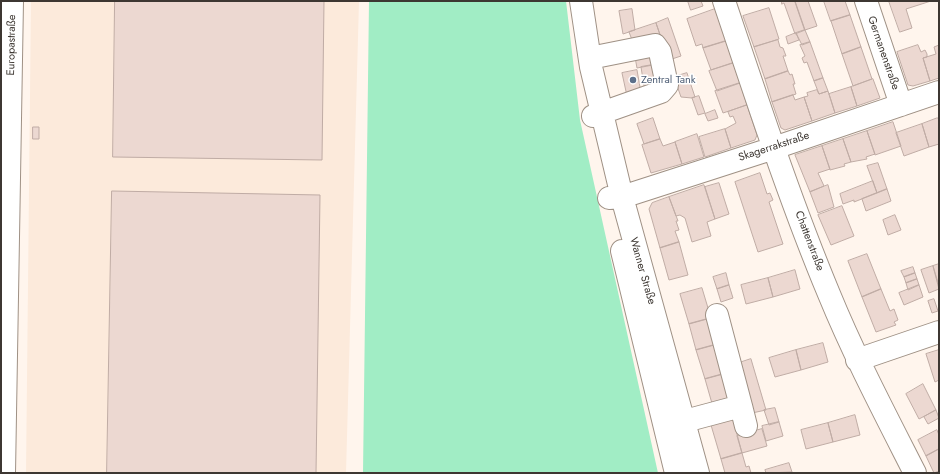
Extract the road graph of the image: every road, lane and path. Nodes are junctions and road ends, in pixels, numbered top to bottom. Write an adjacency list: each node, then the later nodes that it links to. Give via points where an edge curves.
1 (12, 1): 15 (street, Europastraße)
2 (581, 1): 5 (street, Wanner Straße)
3 (724, 1): 9 (street, Chattenstraße)
4 (866, 1): 7 (street, Germanenstraße)
5 (590, 62): 8 (street, Wanner Straße); 8 (street, via 647,45 655,45 660,52 666,85 661,92)
6 (939, 92): 7 (street, Skagerrakstraße)
7 (901, 105): 9 (street, Skagerrakstraße)
8 (598, 115): 10 (street, Wanner Straße)
9 (774, 148): 10 (street, Skagerrakstraße); 13 (street, Chattenstraße, via 828,293)
10 (615, 198): 14 (street, Wanner Straße); 16 (street, Wanner Straße)
11 (717, 315): 14 (street, via 743,416)
12 (939, 332): 13 (street)
13 (857, 360): 18 (street, Chattenstraße)
14 (685, 421): 17 (street, Wanner Straße)
15 (4, 473)
16 (676, 473)
17 (698, 473)
18 (915, 473)

